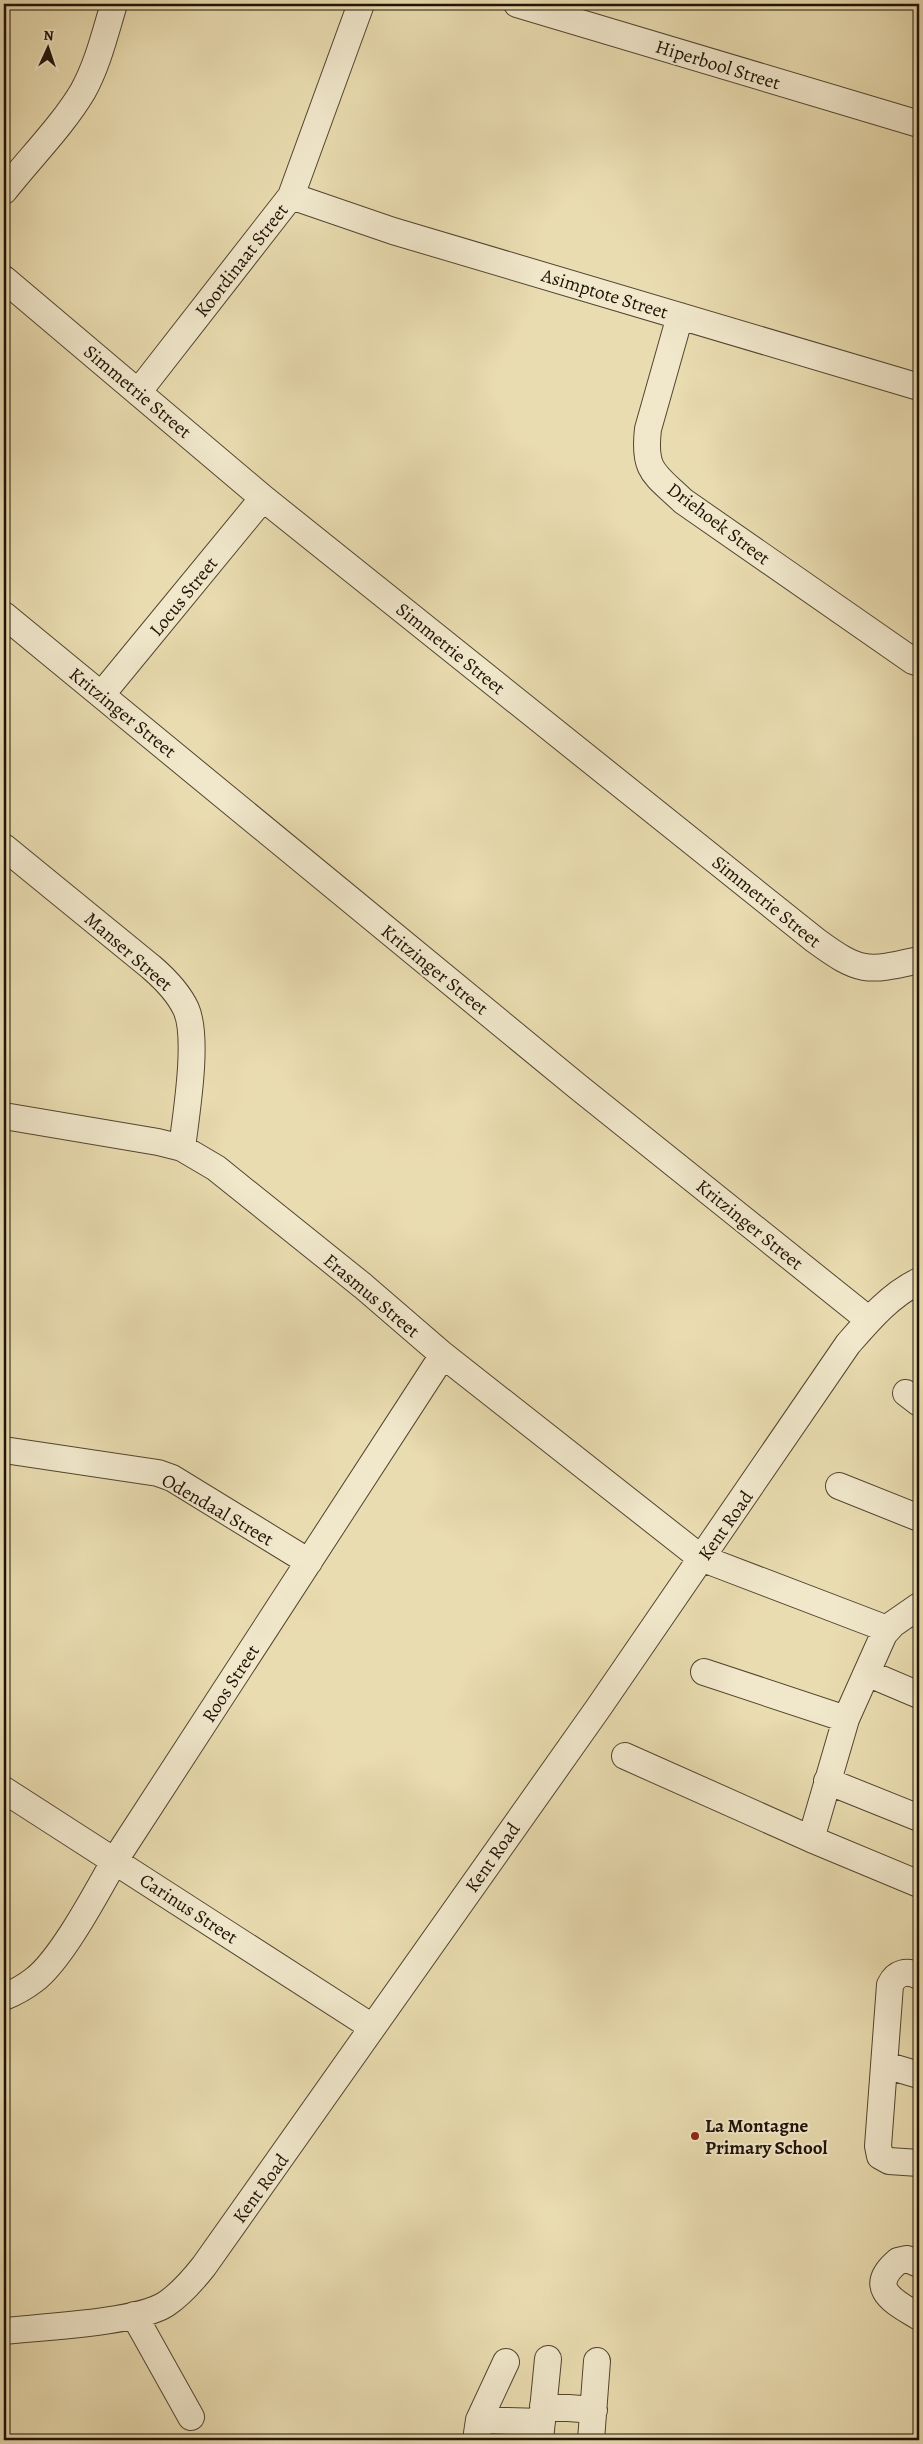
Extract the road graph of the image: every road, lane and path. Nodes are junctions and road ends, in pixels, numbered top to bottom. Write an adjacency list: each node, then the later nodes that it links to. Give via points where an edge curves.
1 (114, 4): 5 (street, via 84,90)
2 (361, 4): 6 (street, Koordinaat Street)
3 (516, 4): 4 (street, Hiperbool Street)
4 (919, 124)
5 (4, 191)
6 (292, 196): 8 (street, Asimptote Street, via 393,231); 10 (street, Koordinaat Street)
7 (4, 278): 10 (street, Simmetrie Street)
8 (680, 316): 9 (street, Asimptote Street); 13 (street, Driehoek Street, via 648,429 648,463 654,473 683,501)
9 (919, 387)
10 (139, 391): 11 (street, Simmetrie Street)
11 (263, 498): 14 (street, Locus Street); 16 (street, Simmetrie Street, via 839,958 863,968 883,968)
12 (4, 615): 14 (street, Kritzinger Street)
13 (919, 663)
14 (102, 694): 20 (street, Kritzinger Street, via 570,1080)
15 (4, 847): 18 (street, Manser Street, via 167,981 187,1010 190,1062)
16 (919, 960)
17 (4, 1116): 18 (street, Erasmus Street)
18 (182, 1148): 21 (street, Erasmus Street, via 229,1178)
19 (919, 1281): 20 (street, Kent Road, via 904,1288)
20 (869, 1320): 25 (street, Kent Road, via 848,1344)
21 (443, 1355): 25 (street, Erasmus Street); 26 (street, Roos Street)
22 (4, 1450): 26 (street, Odendaal Street, via 172,1478)
23 (839, 1486): 24 (street)
24 (919, 1518)
25 (701, 1558): 28 (street, Erasmus Street); 42 (street, Kent Road)
26 (309, 1562): 38 (street, Roos Street)
27 (919, 1606): 28 (street)
28 (887, 1629): 30 (street)
29 (704, 1672): 32 (street)
30 (867, 1673): 31 (street); 32 (street)
31 (919, 1695)
32 (846, 1719): 34 (street)
33 (625, 1756): 37 (street)
34 (827, 1781): 36 (street); 37 (street)
35 (4, 1790): 38 (street, Carinus Street)
36 (919, 1818)
37 (811, 1839): 39 (street)
38 (115, 1860): 41 (street, Roos Street, via 48,1967 35,1980); 42 (street, Carinus Street)
39 (919, 1884)
40 (919, 1976): 43 (street, via 902,1973 890,1985)
41 (4, 1998)
42 (372, 2027): 47 (street, Kent Road, via 204,2266 165,2305)
43 (884, 2065): 44 (street); 45 (street, via 878,2152 889,2161)
44 (919, 2074)
45 (919, 2163)
46 (919, 2264): 48 (street, via 907,2259 898,2261 883,2283 888,2298)
47 (134, 2314): 49 (street, Kent Road); 54 (street)
48 (919, 2317)
49 (4, 2331)
50 (548, 2359): 55 (street)
51 (597, 2361): 53 (street)
52 (506, 2362): 56 (street)
53 (594, 2410): 55 (street); 57 (street)
54 (191, 2418)
55 (542, 2423): 56 (street)
56 (478, 2430)
57 (591, 2440)

